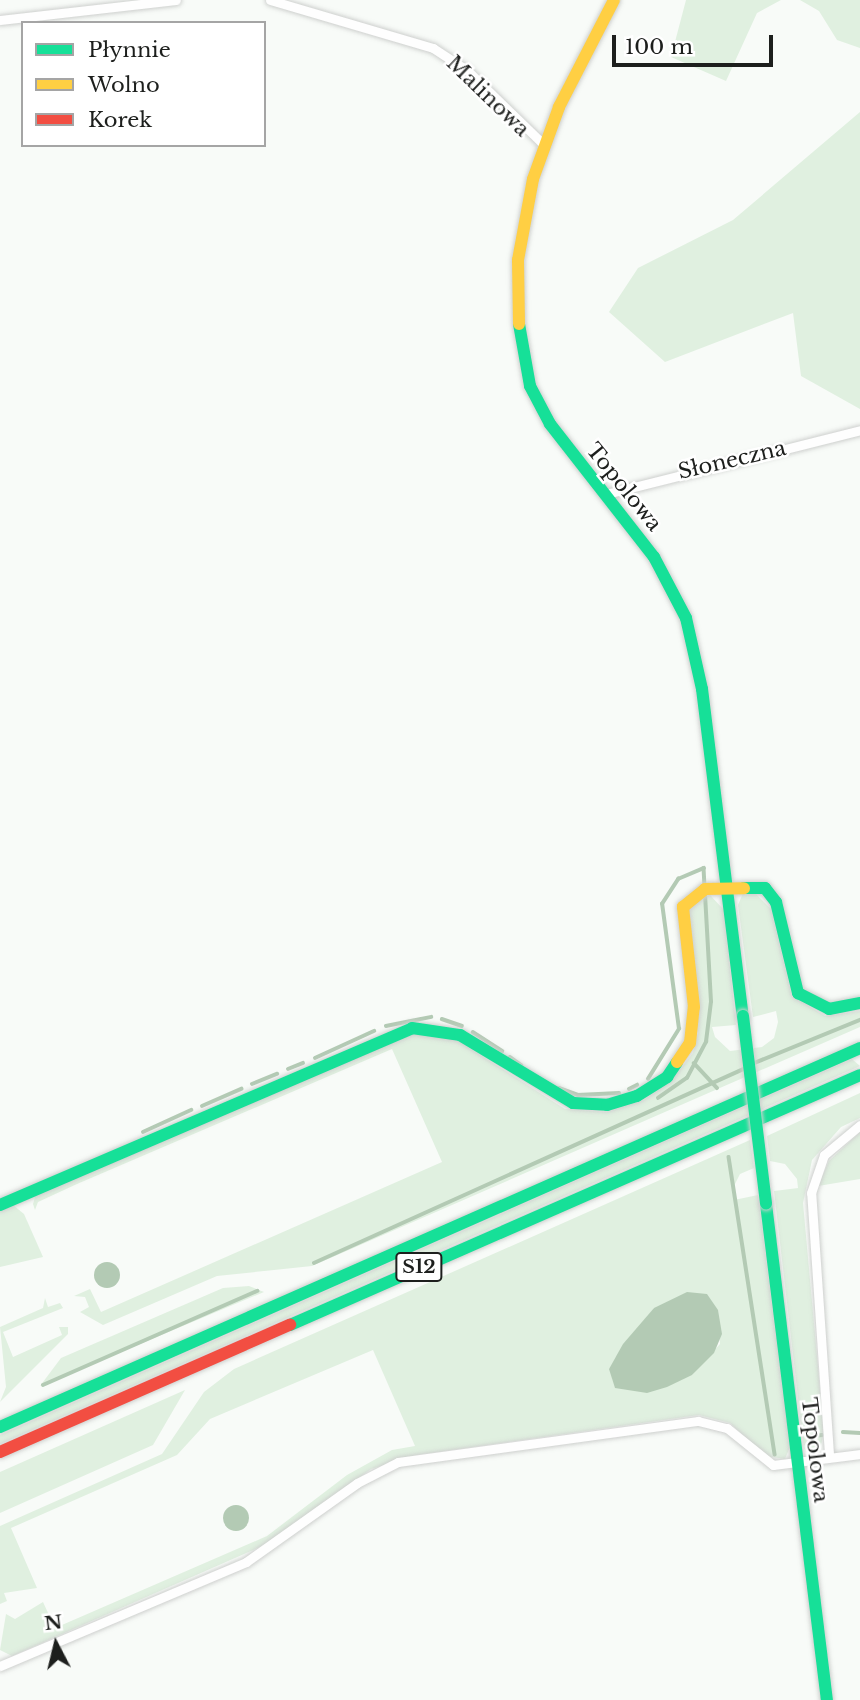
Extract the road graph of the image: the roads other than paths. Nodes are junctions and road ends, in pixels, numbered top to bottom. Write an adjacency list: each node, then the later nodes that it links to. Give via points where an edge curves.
1 (176, 0): 4 (street)
2 (270, 0): 5 (street, Malinowa, via 441,52)
3 (614, 0): 5 (main road, Topolowa)
4 (0, 20)
5 (544, 145): 7 (main road, Topolowa, via 518,260 522,355 550,424)
6 (860, 430): 7 (street, Słoneczna)
7 (606, 494): 8 (main road, Topolowa, via 659,564 686,618 702,689)
8 (727, 887): 9 (main road, via 758,885 771,893 789,975 803,998 834,1010); 13 (main road, via 697,891 684,903 692,1035 673,1071 637,1096 607,1105 573,1102 460,1035 412,1028); 18 (main road, Topolowa, bridge)
9 (860, 1003)
10 (860, 1048): 14 (main road, S12)
11 (860, 1075): 15 (main road, S12)
12 (860, 1125): 16 (street, via 824,1154 811,1193)
13 (0, 1205)
14 (0, 1427)
15 (0, 1452)
16 (829, 1454): 17 (street); 18 (street)
17 (860, 1454)
18 (798, 1464): 19 (street, via 768,1464 726,1428 698,1421 397,1462 357,1483 246,1562); 20 (main road, Topolowa)
19 (0, 1666)
20 (827, 1700)

